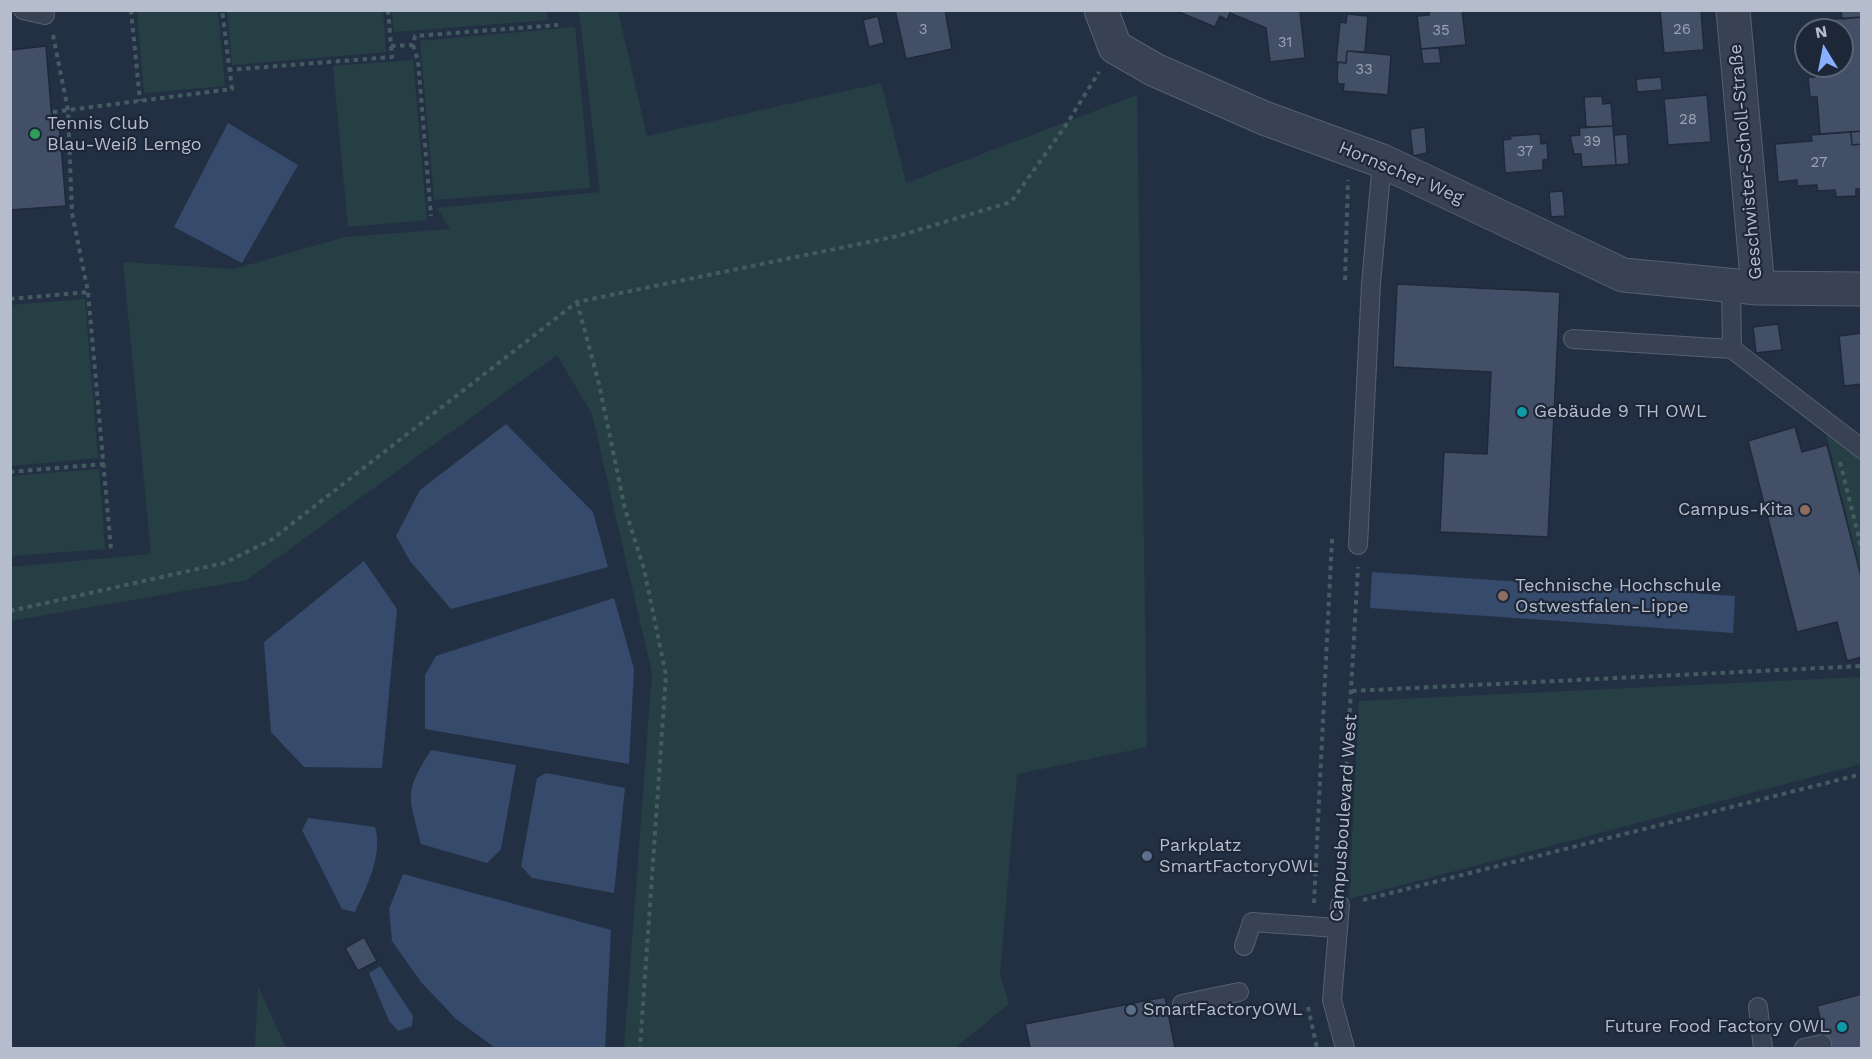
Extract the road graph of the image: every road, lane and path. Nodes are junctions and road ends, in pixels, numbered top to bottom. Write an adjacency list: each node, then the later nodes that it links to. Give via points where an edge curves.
1 (23, 10): 7 (lane)
2 (131, 10): 13 (path)
3 (222, 10): 12 (path)
4 (388, 10): 10 (path)
5 (1101, 10): 11 (street)
6 (1733, 10): 20 (street, Geschwister-Scholl-Straße)
7 (45, 15): 14 (path, via 53,31)
8 (558, 25): 9 (path, via 415,36)
9 (413, 45): 10 (path); 18 (path, via 418,61)
10 (391, 46): 12 (path, via 392,57)
11 (1115, 47): 16 (street, Hornscher Weg, via 1155,70 1221,99); 24 (path, via 1011,202 898,236)
12 (228, 70): 13 (path, via 232,89)
13 (140, 101): 14 (path)
14 (68, 110): 15 (path); 22 (path, via 72,213)
15 (53, 112)
16 (1349, 149): 17 (street, Hornscher Weg); 19 (path)
17 (1382, 161): 20 (street, Hornscher Weg, via 1623,275); 32 (lane, via 1371,284)
18 (431, 216)
19 (1345, 285)
20 (1744, 287): 21 (street, Hornscher Weg); 26 (lane)
21 (1862, 289)
22 (88, 292): 23 (path); 29 (path)
23 (10, 298)
24 (578, 302): 35 (path, via 271,540 224,563); 47 (path, via 666,675)
25 (1573, 339): 26 (lane)
26 (1732, 349): 27 (lane)
27 (1830, 423): 28 (lane); 34 (path)
28 (1862, 449)
29 (104, 464): 30 (path); 33 (path)
30 (10, 472)
31 (1332, 537): 40 (path)
32 (1358, 545): 37 (path, Campusboulevard West)
33 (111, 549)
34 (1862, 550)
35 (10, 611)
36 (1862, 666): 37 (path)
37 (1352, 692): 39 (path, Campusboulevard West)
38 (1862, 774): 39 (path)
39 (1339, 906): 41 (lane, Campusboulevard West)
40 (1313, 927): 41 (lane); 42 (lane, via 1254,915)
41 (1337, 928): 49 (lane, Campusboulevard West, via 1332,1000)
42 (1244, 946)
43 (1239, 992): 45 (lane)
44 (1308, 1002): 48 (path)
45 (1182, 1004)
46 (1758, 1007): 50 (lane)
47 (640, 1048)
48 (1317, 1048)
49 (1345, 1048)
50 (1763, 1048)

